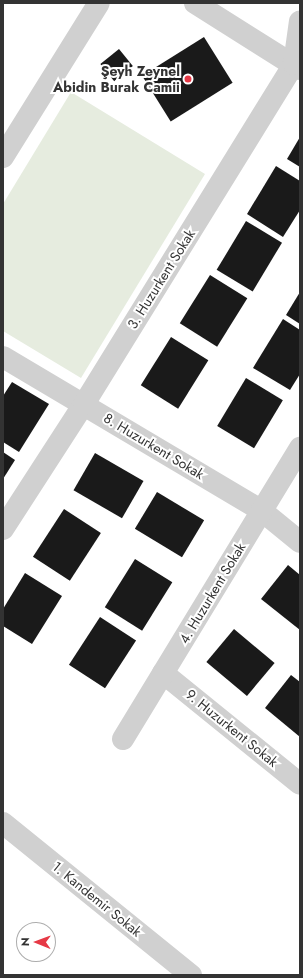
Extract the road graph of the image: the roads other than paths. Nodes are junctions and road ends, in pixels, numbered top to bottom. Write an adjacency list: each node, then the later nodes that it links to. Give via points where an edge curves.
1 (99, 3): 5 (street)
2 (195, 3): 4 (street)
3 (300, 21): 4 (street, 3. Huzurkent Sokak)
4 (297, 66): 7 (street, 3. Huzurkent Sokak)
5 (3, 157)
6 (3, 357): 7 (street, 8. Huzurkent Sokak)
7 (84, 404): 9 (street, 8. Huzurkent Sokak); 10 (street, 3. Huzurkent Sokak)
8 (300, 448): 9 (street, 4. Huzurkent Sokak)
9 (262, 511): 11 (street, 8. Huzurkent Sokak); 12 (street, 4. Huzurkent Sokak)
10 (3, 529)
11 (300, 542)
12 (163, 673): 13 (street, 4. Huzurkent Sokak); 14 (street, 9. Huzurkent Sokak)
13 (123, 738)
14 (300, 784)
15 (3, 823): 16 (street, 1. Kandemir Sokak)
16 (191, 975)

